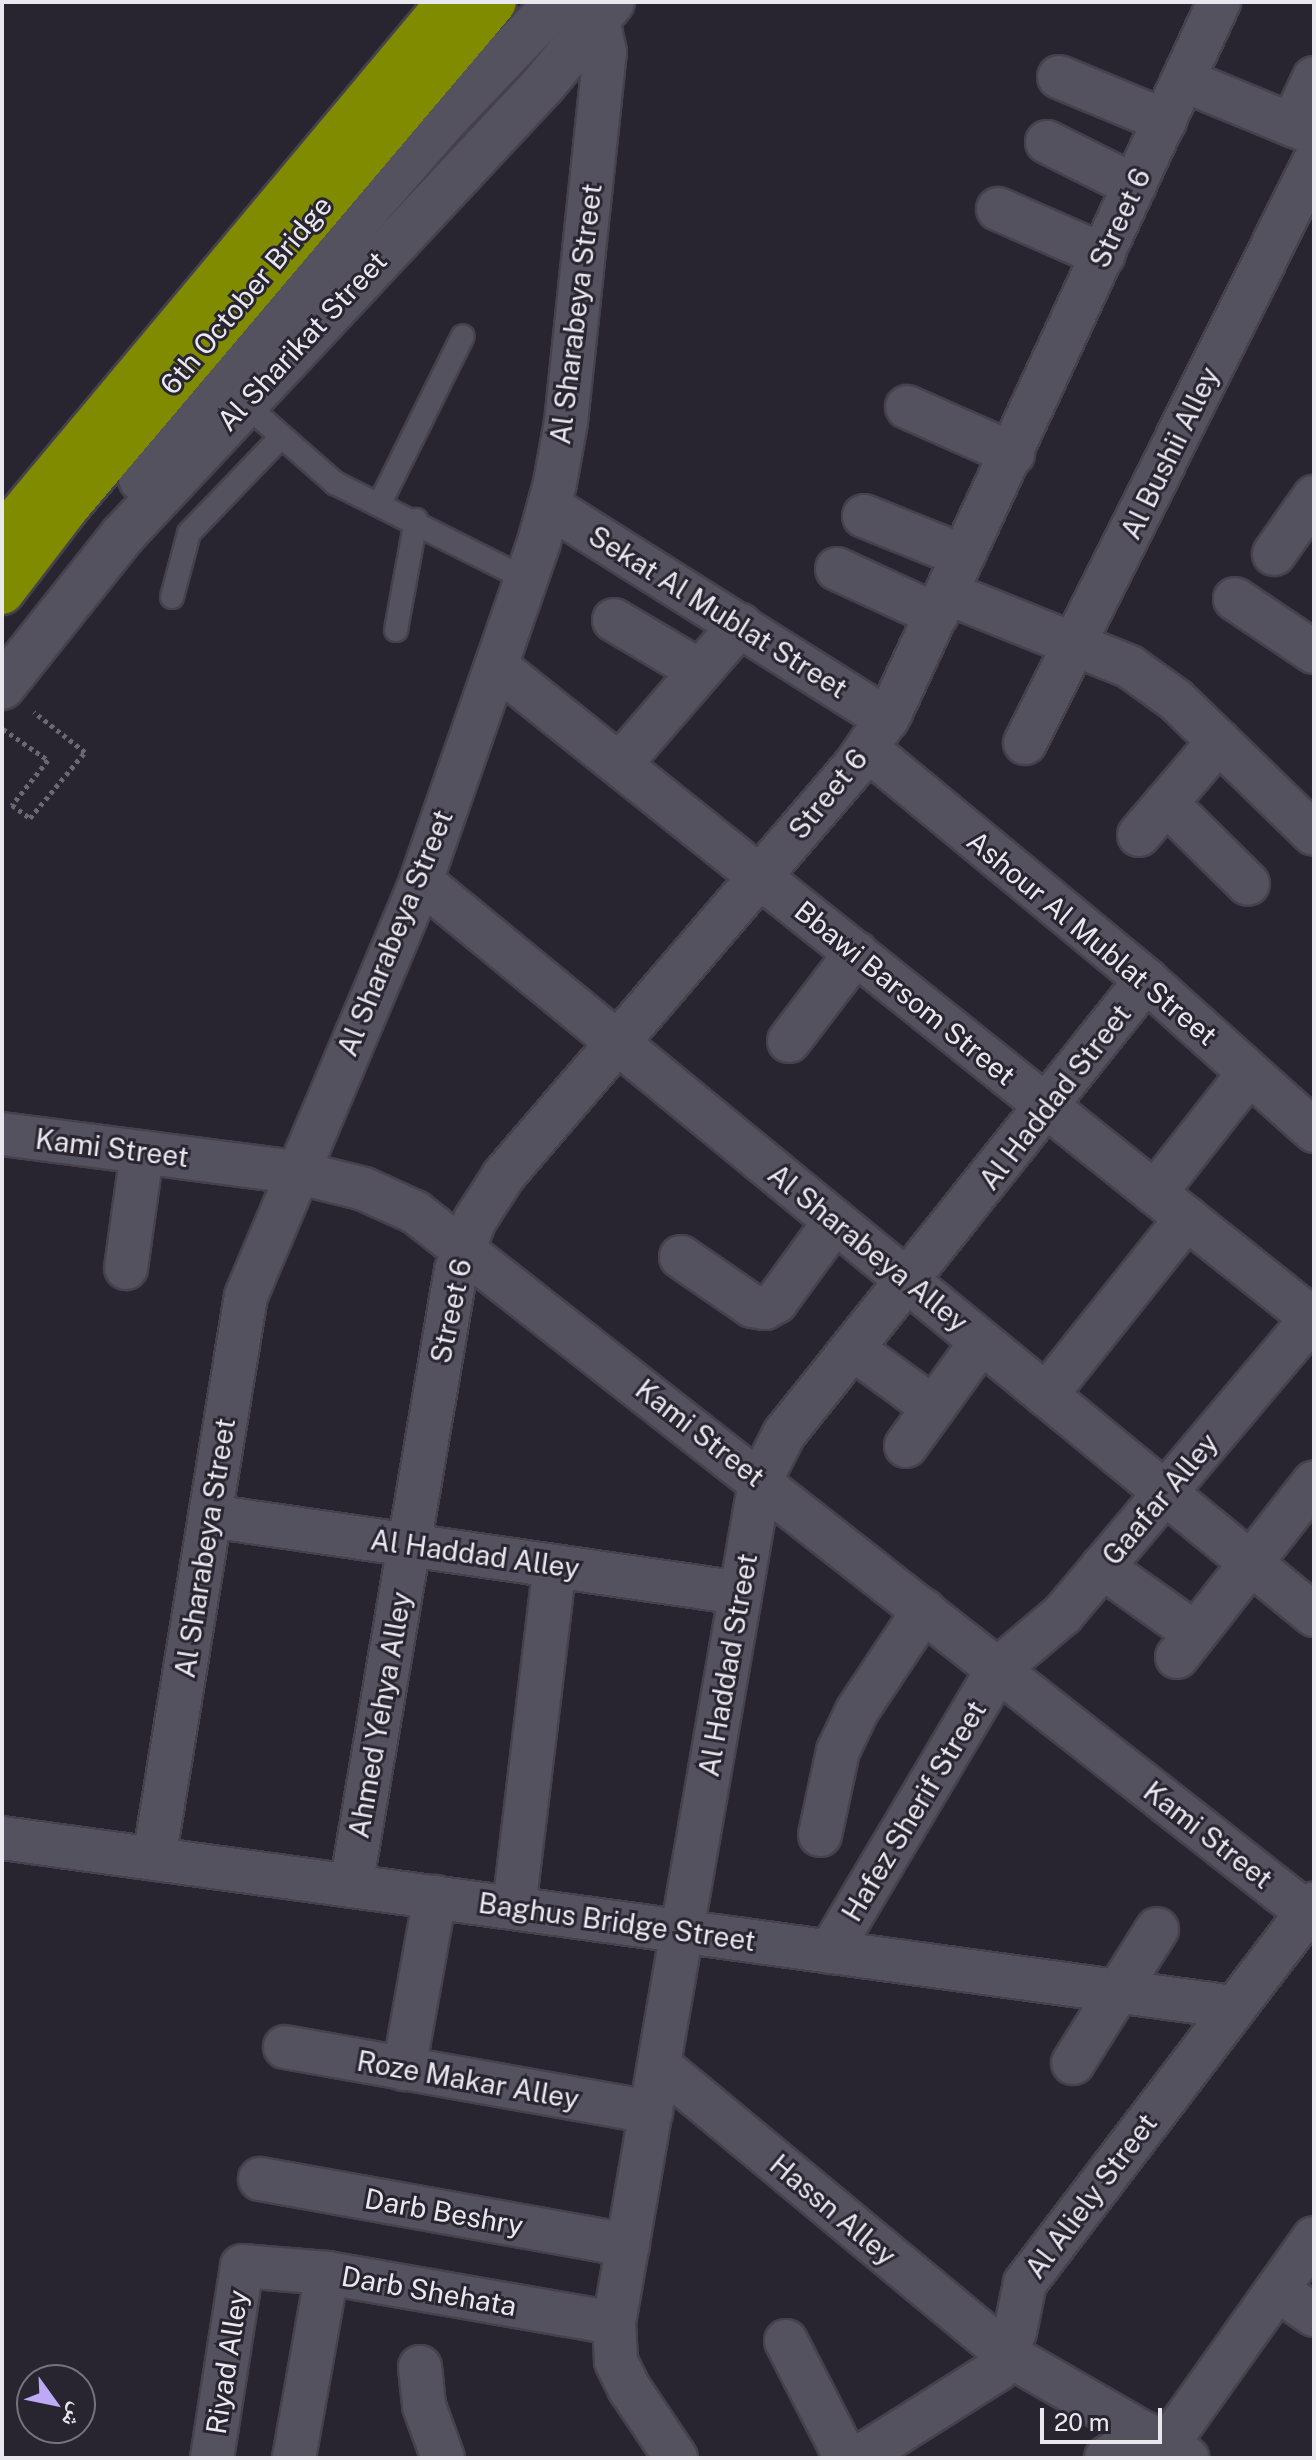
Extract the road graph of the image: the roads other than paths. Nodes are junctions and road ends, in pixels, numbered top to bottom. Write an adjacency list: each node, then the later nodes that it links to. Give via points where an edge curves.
1 (410, 2): 22 (highway)
2 (449, 2): 28 (highway)
3 (494, 2): 33 (highway, 6th October Bridge, via 67,507)
4 (557, 2): 41 (main road, Al Sharikat Street, via 441,124 212,386)
5 (1219, 2): 9 (street, Street 6)
6 (602, 7): 18 (main road, Al Sharikat Street); 25 (street, Al Sharabeya Street, via 605,52 566,422)
7 (1059, 77): 10 (street)
8 (1314, 78): 11 (street)
9 (1183, 80): 10 (street, Street 6); 11 (street)
10 (1165, 121): 14 (street, Street 6)
11 (1303, 130)
12 (1047, 142): 14 (street)
13 (1314, 162): 39 (street, Al Bushii Alley)
14 (1135, 186): 16 (street, Street 6)
15 (998, 209): 16 (street)
16 (1103, 255): 21 (street, Street 6)
17 (463, 336): 24 (lane)
18 (245, 404): 20 (lane); 44 (main road, Al Sharikat Street, via 122,536)
19 (907, 407): 21 (street)
20 (281, 437): 24 (lane, via 321,474); 34 (lane, via 189,533)
21 (1013, 454): 32 (street, Street 6)
22 (2, 494)
23 (1314, 497): 29 (street)
24 (380, 503): 27 (lane)
25 (549, 506): 31 (street, Al Sharabeya Street); 37 (street, Sekat Al Mublat Street)
26 (864, 516): 32 (street)
27 (416, 520): 31 (lane); 38 (lane)
28 (2, 537)
29 (1274, 554)
30 (837, 569): 32 (street)
31 (526, 579): 42 (street, Al Sharabeya Street)
32 (949, 588): 39 (street); 45 (street, Street 6)
33 (2, 592)
34 (172, 597)
35 (1235, 599): 40 (street)
36 (614, 620): 43 (street)
37 (740, 625): 43 (street); 45 (street, Sekat Al Mublat Street)
38 (396, 630)
39 (1075, 642): 46 (street, via 1130,667 1176,700); 47 (street, Al Bushii Alley)
40 (1314, 652)
41 (2, 661)
42 (496, 666): 48 (street, Bbawi Barsom Street); 53 (street, Al Sharabeya Street)
43 (700, 671): 48 (street)
44 (14, 697)
45 (877, 734): 52 (street, Street 6); 56 (street, Ashour Al Mublat Street)
46 (1219, 741): 49 (street); 50 (street)
47 (1025, 743)
48 (620, 764): 52 (street, Bbawi Barsom Street)
49 (1166, 803): 51 (street); 54 (street)
50 (1311, 823)
51 (1139, 835)
52 (760, 876): 55 (street, Bbawi Barsom Street); 58 (street, Street 6)
53 (421, 881): 58 (street, Al Sharabeya Alley); 64 (street, Al Sharabeya Street)
54 (1248, 884)
55 (856, 953): 57 (street); 60 (street, Bbawi Barsom Street)
56 (1146, 980): 59 (street, Ashour Al Mublat Street); 60 (street, Al Haddad Street)
57 (789, 1041)
58 (617, 1042): 66 (street, Al Sharabeya Alley); 67 (street, Street 6, via 504,1175)
59 (1249, 1073): 61 (street, Ashour Al Mublat Street); 65 (street)
60 (1049, 1107): 65 (street, Bbawi Barsom Street); 70 (street, Al Haddad Street)
61 (1314, 1131)
62 (2, 1134): 63 (street, Kami Street)
63 (142, 1152): 64 (street, Kami Street); 69 (street)
64 (296, 1172): 67 (street, Kami Street, via 364,1189 415,1212); 80 (street, Al Sharabeya Street, via 246,1296)
65 (1171, 1205): 71 (street, Bbawi Barsom Street); 74 (street)
66 (835, 1221): 68 (street, via 776,1302 765,1308 752,1306); 70 (street, Al Sharabeya Alley)
67 (465, 1246): 77 (street, Kami Street); 81 (street, Street 6, via 456,1270)
68 (681, 1257)
69 (126, 1268)
70 (908, 1281): 72 (street, Al Sharabeya Alley); 73 (street, Al Haddad Street)
71 (1313, 1319): 79 (street, Gaafar Alley)
72 (981, 1342): 74 (street, Al Sharabeya Alley); 75 (street)
73 (853, 1349): 75 (street); 77 (street, Al Haddad Street, via 784,1434)
74 (1046, 1395): 79 (street, Al Sharabeya Alley)
75 (934, 1408): 76 (street)
76 (906, 1446)
77 (760, 1481): 85 (street, Al Haddad Street); 87 (street, Kami Street)
78 (1314, 1482): 82 (street)
79 (1165, 1493): 82 (street, Al Sharabeya Alley); 84 (street, Gaafar Alley)
80 (210, 1516): 81 (street, Al Haddad Alley); 91 (street, Al Sharabeya Street)
81 (409, 1545): 83 (street, Al Haddad Alley); 92 (street, Ahmed Yehya Alley)
82 (1251, 1563): 84 (street, via 1186,1645); 86 (street, Al Sharabeya Alley)
83 (555, 1566): 85 (street, Al Haddad Alley); 94 (street)
84 (1102, 1567): 88 (street, Gaafar Alley, via 1063,1614)
85 (740, 1593): 97 (street, Al Haddad Street)
86 (1310, 1603)
87 (924, 1610): 88 (street, Kami Street); 89 (street, via 857,1711 838,1751)
88 (998, 1669): 95 (street, Kami Street); 98 (street, Hafez Sherif Street)
89 (820, 1835)
90 (2, 1838): 91 (street, Baghus Bridge Street)
91 (154, 1859): 92 (street, Baghus Bridge Street)
92 (351, 1886): 93 (street, Baghus Bridge Street)
93 (435, 1897): 94 (street, Baghus Bridge Street); 104 (street)
94 (514, 1908): 97 (street, Baghus Bridge Street)
95 (1312, 1912): 100 (street, Al Aliely Street)
96 (1157, 1929): 99 (street)
97 (682, 1931): 98 (street, Baghus Bridge Street); 103 (street, Al Haddad Street)
98 (830, 1952): 99 (street, Baghus Bridge Street)
99 (1118, 1991): 100 (street, Baghus Bridge Street); 102 (street)
100 (1232, 2007): 115 (street, Al Aliely Street, via 1025,2283)
101 (285, 2047): 104 (street, Roze Makar Alley)
102 (1073, 2063)
103 (659, 2065): 105 (street, Al Haddad Street); 115 (street, Hassn Alley)
104 (404, 2069): 105 (street, Roze Makar Alley)
105 (651, 2112): 108 (street, Al Haddad Street)
106 (260, 2179): 108 (street, Darb Beshry)
107 (1314, 2238): 111 (street)
108 (628, 2245): 113 (street, Al Haddad Street)
109 (242, 2266): 110 (street, Darb Shehata); 118 (street, Riyad Alley)
110 (327, 2273): 113 (street, Darb Shehata); 119 (street)
111 (1277, 2290): 112 (street); 117 (street)
112 (1314, 2315)
113 (614, 2323): 121 (street, Al Haddad Street, via 623,2375)
114 (786, 2341): 122 (street)
115 (1008, 2355): 117 (street, Hassn Alley); 123 (street, Al Aliely Street, via 984,2383)
116 (420, 2367): 120 (street, via 424,2406)
117 (1166, 2446): 124 (street)
118 (212, 2458)
119 (294, 2458)
120 (443, 2458)
121 (676, 2458)
122 (846, 2458)
123 (858, 2458)
124 (1106, 2458)

